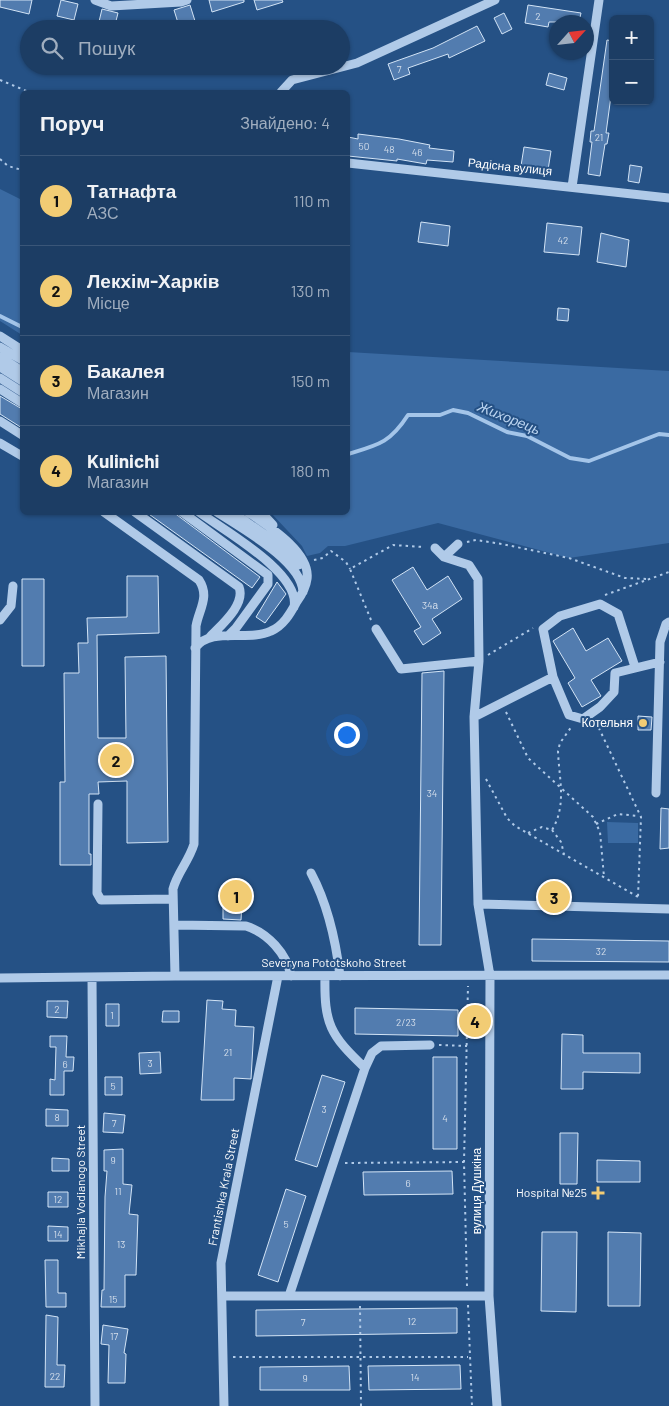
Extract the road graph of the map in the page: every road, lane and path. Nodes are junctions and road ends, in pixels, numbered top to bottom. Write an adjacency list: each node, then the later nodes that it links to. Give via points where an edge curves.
1 (95, 0): 2 (street, via 111,6)
2 (187, 0)
3 (495, 0): 5 (street)
4 (599, 0): 13 (street)
5 (350, 65)
6 (311, 75): 9 (street, via 292,80)
7 (0, 80): 8 (path)
8 (24, 90)
9 (284, 90)
10 (0, 160): 12 (path)
11 (350, 163): 13 (street, Радісна вулиця)
12 (20, 169)
13 (572, 187): 14 (street, Радісна вулиця)
14 (669, 198)
15 (0, 336): 17 (street)
16 (0, 346): 19 (street)
17 (20, 349)
18 (0, 357): 21 (street)
19 (20, 359)
20 (0, 367): 23 (street)
21 (20, 370)
22 (0, 378): 25 (street)
23 (20, 380)
24 (0, 389): 26 (street)
25 (20, 391)
26 (20, 402)
27 (0, 421): 28 (street)
28 (20, 434)
29 (0, 443): 30 (street)
30 (20, 455)
31 (108, 515): 58 (street, via 202,585 205,597 197,619)
32 (139, 515): 57 (street, via 239,587 239,602)
33 (186, 515): 56 (street, via 268,575 268,584)
34 (202, 515): 51 (street, via 278,571 294,596)
35 (221, 515): 49 (street, via 288,563)
36 (236, 515): 46 (street, via 284,548)
37 (252, 515): 39 (street)
38 (264, 515): 39 (street)
39 (290, 543): 46 (street, via 298,553)
40 (458, 544): 42 (street); 47 (path, via 476,540 502,544 569,558 625,578)
41 (435, 548): 42 (street); 44 (path, via 393,545)
42 (444, 557): 59 (street, вулиця Душкіна, via 469,565 478,579)
43 (323, 558): 44 (path, via 331,551)
44 (350, 569): 55 (path)
45 (669, 572): 47 (path)
46 (308, 578): 49 (street)
47 (649, 579): 50 (path)
48 (13, 586): 52 (street, via 11,606)
49 (303, 592): 51 (street)
50 (602, 596)
51 (294, 607): 56 (street, via 270,632)
52 (0, 620)
53 (669, 622): 60 (street, via 660,642)
54 (535, 626): 59 (path)
55 (376, 629): 59 (street, via 402,669)
56 (228, 636): 57 (street)
57 (209, 638): 58 (street, via 199,642)
58 (195, 648): 79 (street, via 194,844 191,856 176,879)
59 (480, 661): 65 (street, вулиця Душкіна)
60 (660, 662): 61 (street); 69 (street)
61 (635, 667): 62 (street, via 618,614 600,604 560,616 543,629); 64 (street, via 615,673 614,692)
62 (553, 677): 63 (street); 66 (street, via 569,715)
63 (502, 703): 65 (street); 68 (path, via 528,758)
64 (591, 713): 66 (street, via 583,719); 71 (path)
65 (474, 717): 80 (street, вулиця Душкіна)
66 (577, 717): 68 (path, via 560,743)
67 (484, 775): 74 (path, via 507,818)
68 (560, 784): 72 (path); 73 (path, via 563,801)
69 (656, 793)
70 (98, 804): 79 (street, via 97,892 101,900)
71 (640, 816): 72 (path, via 618,814); 78 (path)
72 (596, 824): 77 (path, via 600,832)
73 (552, 830): 74 (path, via 542,827); 75 (path, via 561,842)
74 (528, 833): 75 (path)
75 (564, 854): 77 (path)
76 (311, 872): 88 (street, via 321,895)
77 (604, 878): 78 (path)
78 (638, 897): 81 (path)
79 (173, 900): 83 (street)
80 (478, 904): 81 (street); 90 (street, вулиця Душкіна)
81 (637, 907): 82 (street)
82 (669, 909)
83 (174, 925): 84 (street); 86 (street, via 253,928 278,948 290,967)
84 (176, 976): 85 (street, Severyna Pototskoho Street); 93 (street, Severyna Pototskoho Street)
85 (278, 976): 86 (street, Severyna Pototskoho Street); 100 (street, Frantishka Krala Street, via 221,1263)
86 (291, 976): 87 (street, Severyna Pototskoho Street)
87 (325, 976): 88 (street, Severyna Pototskoho Street); 96 (street, via 325,1003 330,1025 342,1044)
88 (340, 976): 89 (street, Severyna Pototskoho Street)
89 (469, 976): 90 (street, Severyna Pototskoho Street); 95 (path)
90 (490, 976): 91 (street, Severyna Pototskoho Street); 103 (street, вулиця Душкіна)
91 (669, 976)
92 (0, 978): 93 (street, Severyna Pototskoho Street)
93 (92, 978): 106 (street, Mikhajla Vodianogo Street)
94 (430, 1045): 95 (path); 96 (street, via 381,1046 372,1053)
95 (467, 1046): 97 (path)
96 (365, 1068): 98 (street)
97 (464, 1162): 98 (path); 99 (path)
98 (333, 1163): 101 (street)
99 (468, 1295): 102 (street); 103 (street); 105 (path)
100 (223, 1296): 101 (street); 104 (street, Frantishka Krala Street)
101 (289, 1296): 102 (street)
102 (360, 1296): 108 (path)
103 (489, 1296): 110 (street, вулиця Душкіна)
104 (223, 1356): 105 (path); 107 (street, Frantishka Krala Street)
105 (469, 1357): 109 (path)
106 (95, 1406)
107 (224, 1406)
108 (361, 1406)
109 (472, 1406)
110 (497, 1406)

